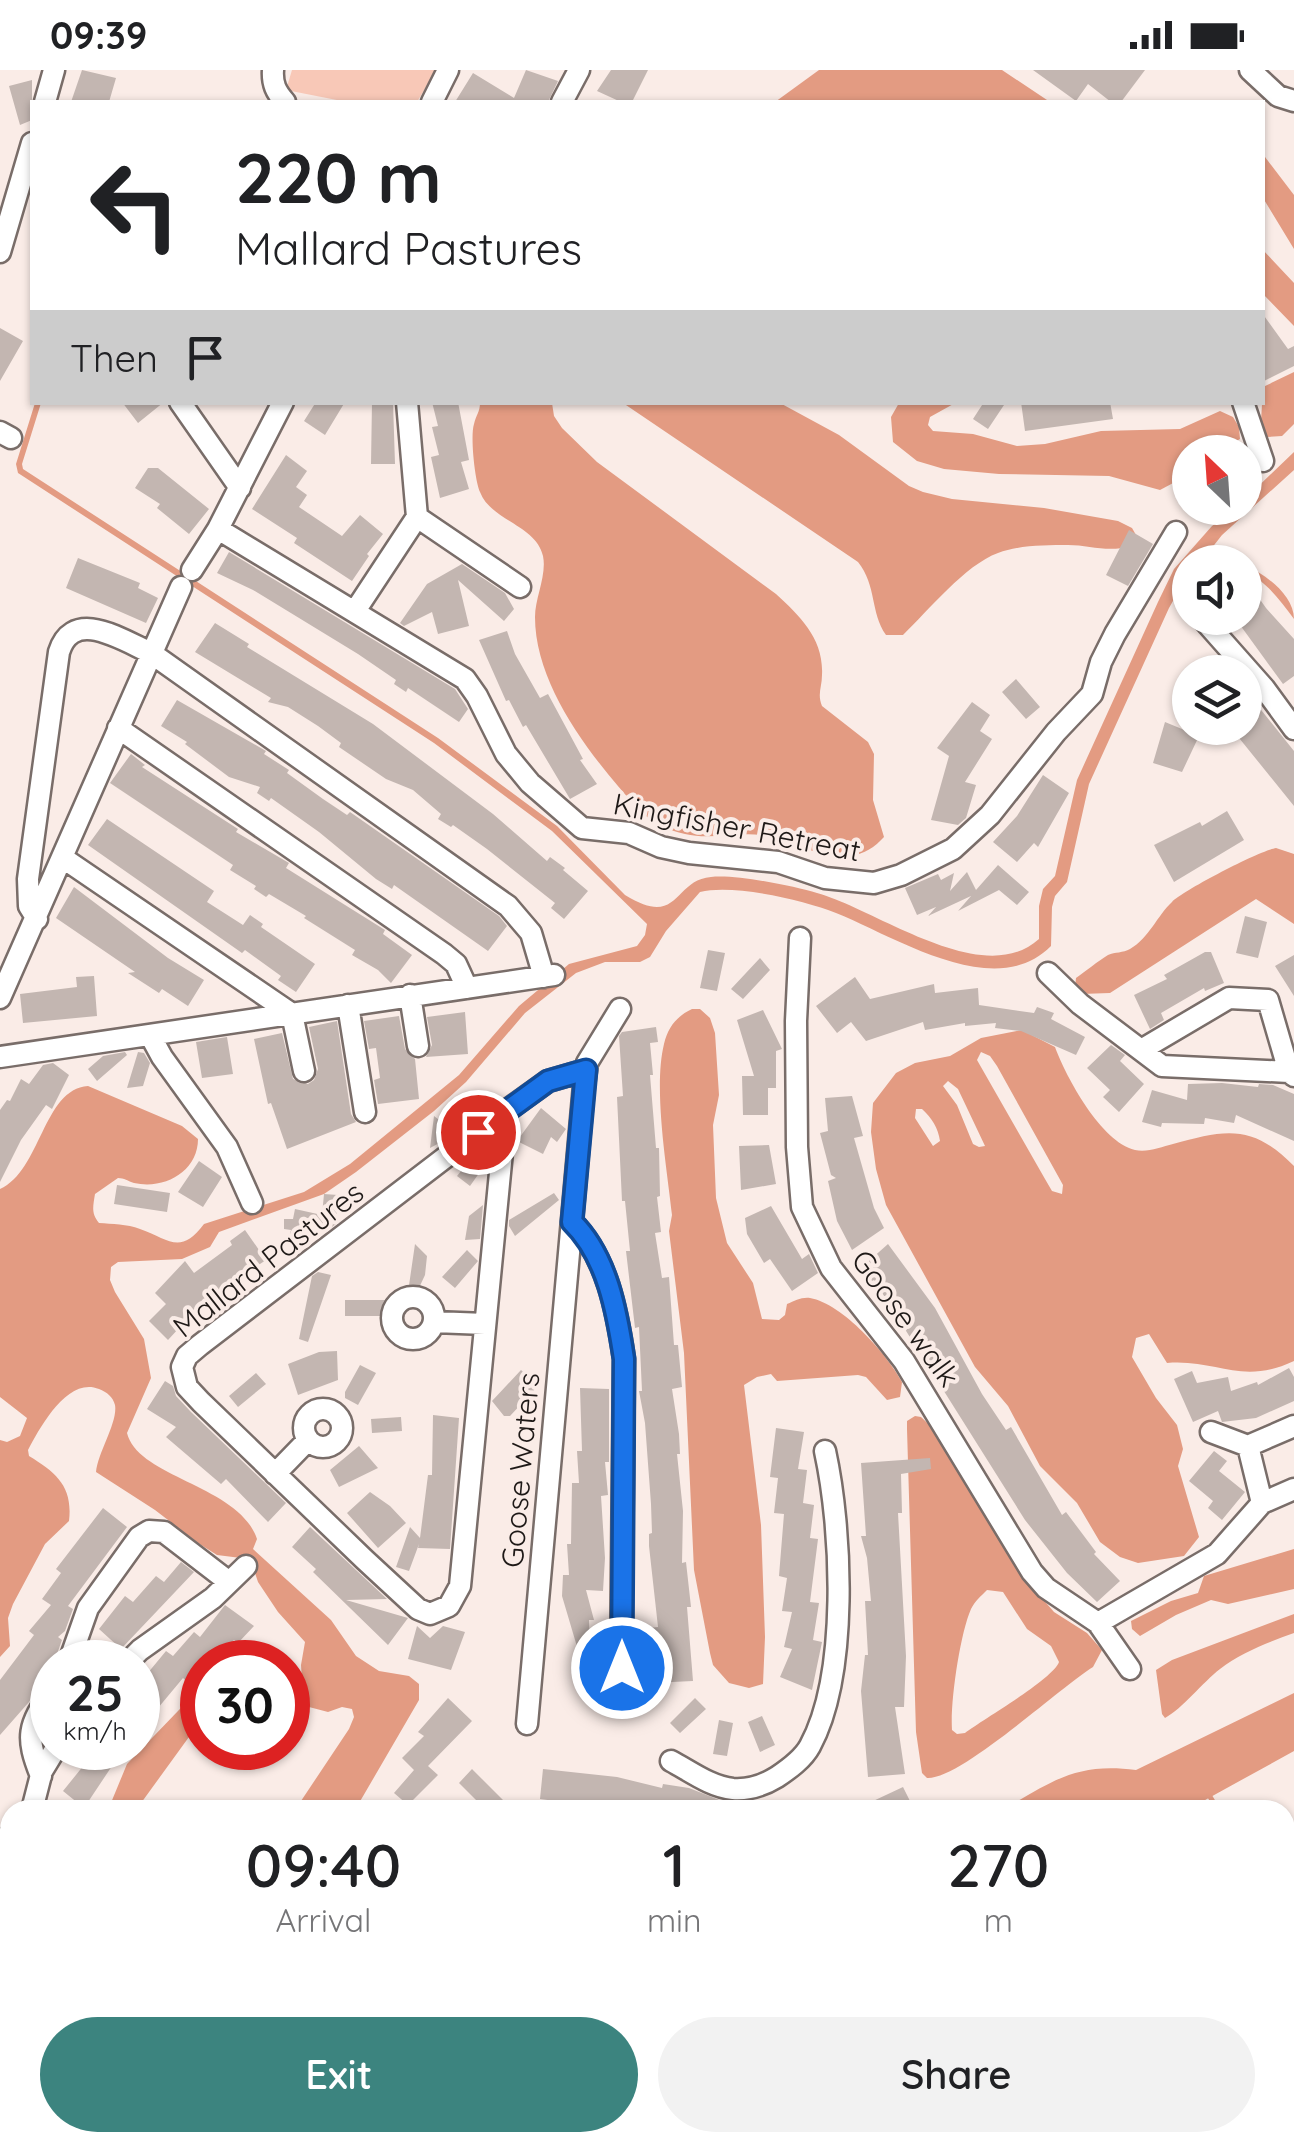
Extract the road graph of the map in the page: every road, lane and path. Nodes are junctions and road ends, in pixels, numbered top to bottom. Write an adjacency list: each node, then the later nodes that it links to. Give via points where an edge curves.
1 (54, 70): 6 (street)
2 (273, 70): 7 (street)
3 (448, 70): 8 (street)
4 (579, 70): 9 (street)
5 (1250, 70): 10 (street, via 1278,96)
6 (45, 100)
7 (282, 100)
8 (433, 100)
9 (563, 100)
10 (1294, 101)
11 (30, 150): 12 (street)
12 (0, 252)
13 (182, 405): 18 (street)
14 (282, 405): 18 (street)
15 (408, 405): 19 (street)
16 (1244, 405): 17 (street)
17 (1263, 461)
18 (240, 488): 20 (street)
19 (417, 517): 22 (street); 23 (street)
20 (218, 529): 23 (street); 25 (street)
21 (1176, 532): 23 (street, Kingfisher Retreat, via 1115,634 1092,694 990,815 953,849 874,882 825,878 778,862 689,854 629,833 582,828 506,754 465,679)
22 (520, 587)
23 (355, 611)
24 (1217, 635): 27 (street)
25 (151, 653): 26 (street); 29 (street, via 96,629 78,629 63,641 28,879); 32 (street, via 508,906 532,933 549,976)
26 (118, 728): 28 (street); 32 (street, via 444,954)
27 (1294, 729)
28 (63, 858): 29 (street); 37 (street)
29 (37, 919): 34 (street)
30 (800, 938): 61 (street, Goose walk, via 802,1206 831,1268 904,1360 1032,1572)
31 (1048, 973): 40 (street)
32 (467, 988): 33 (street)
33 (410, 995): 35 (street); 39 (street)
34 (0, 998)
35 (348, 1006): 37 (street); 46 (street)
36 (620, 1009): 42 (street, Goose Waters)
37 (292, 1014): 38 (street); 43 (street)
38 (150, 1035): 41 (street); 47 (street, via 227,1147)
39 (418, 1046)
40 (1140, 1050): 44 (street, via 1162,1066); 44 (street, via 1229,998 1268,1000)
41 (0, 1057)
42 (586, 1070): 45 (street, Mallard Pastures, via 548,1081); 48 (street, Goose Waters)
43 (304, 1071)
44 (1292, 1074)
45 (506, 1111): 50 (street, Mallard Pastures); 56 (street, Mallard Pastures, via 187,1356 187,1386)
46 (365, 1112)
47 (252, 1203)
48 (572, 1222): 64 (street, via 604,1275 624,1359); 66 (street, Goose Waters)
49 (434, 1322): 50 (street)
50 (485, 1324): 56 (street, Mallard Pastures, via 460,1586 449,1606 430,1614 418,1609)
51 (1294, 1426): 54 (street)
52 (1211, 1432): 54 (street)
53 (308, 1440): 56 (street)
54 (1248, 1446): 58 (street)
55 (825, 1450): 67 (street, via 836,1539 836,1641 809,1748 770,1781 742,1789 718,1786)
56 (275, 1474)
57 (1294, 1489): 58 (street)
58 (1262, 1503): 61 (street, via 1217,1554)
59 (246, 1566): 60 (street)
60 (229, 1582): 62 (street, via 164,1532 148,1532 88,1608); 63 (street)
61 (1098, 1623): 65 (street, Goose walk)
62 (77, 1640)
63 (156, 1640)
64 (622, 1668)
65 (1130, 1669)
66 (527, 1724)
67 (671, 1761)
68 (39, 1770): 70 (street)
69 (44, 1770): 70 (street)
70 (41, 1776): 71 (street)
71 (35, 1800)

